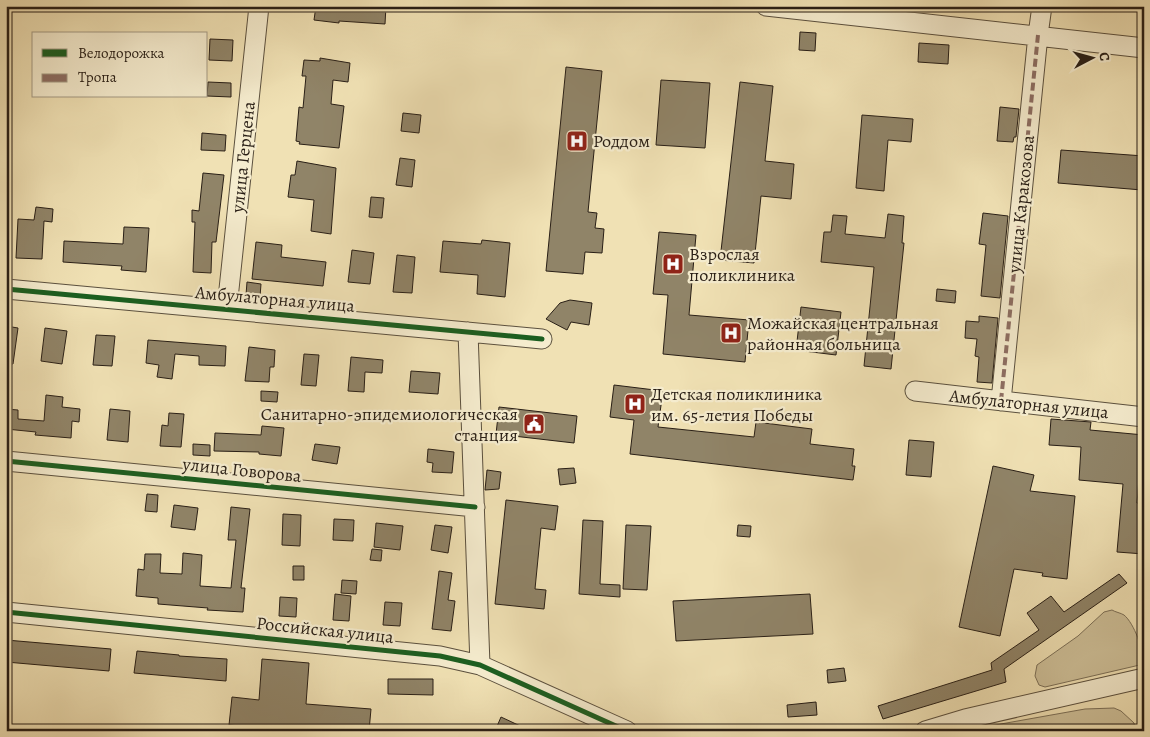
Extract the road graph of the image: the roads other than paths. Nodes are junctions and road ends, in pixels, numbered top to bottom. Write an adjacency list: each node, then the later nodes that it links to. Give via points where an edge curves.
1 (259, 6): 7 (street, улица Герцена)
2 (766, 6): 4 (street)
3 (1042, 6): 4 (street, улица Каракозова)
4 (1038, 36): 5 (street); 11 (street, улица Каракозова)
5 (1144, 48)
6 (6, 289): 7 (street, Амбулаторная улица)
7 (227, 308): 8 (street, Амбулаторная улица)
8 (468, 332): 9 (street, Амбулаторная улица); 14 (street)
9 (542, 339)
10 (915, 392): 11 (street, Амбулаторная улица)
11 (1001, 401): 12 (street, Амбулаторная улица)
12 (1144, 417)
13 (6, 461): 14 (street, улица Говорова)
14 (475, 507): 16 (street)
15 (6, 612): 16 (street, Российская улица, via 431,655)
16 (480, 665): 18 (street, Российская улица)
17 (1144, 678): 19 (street)
18 (627, 731)
19 (925, 731)

